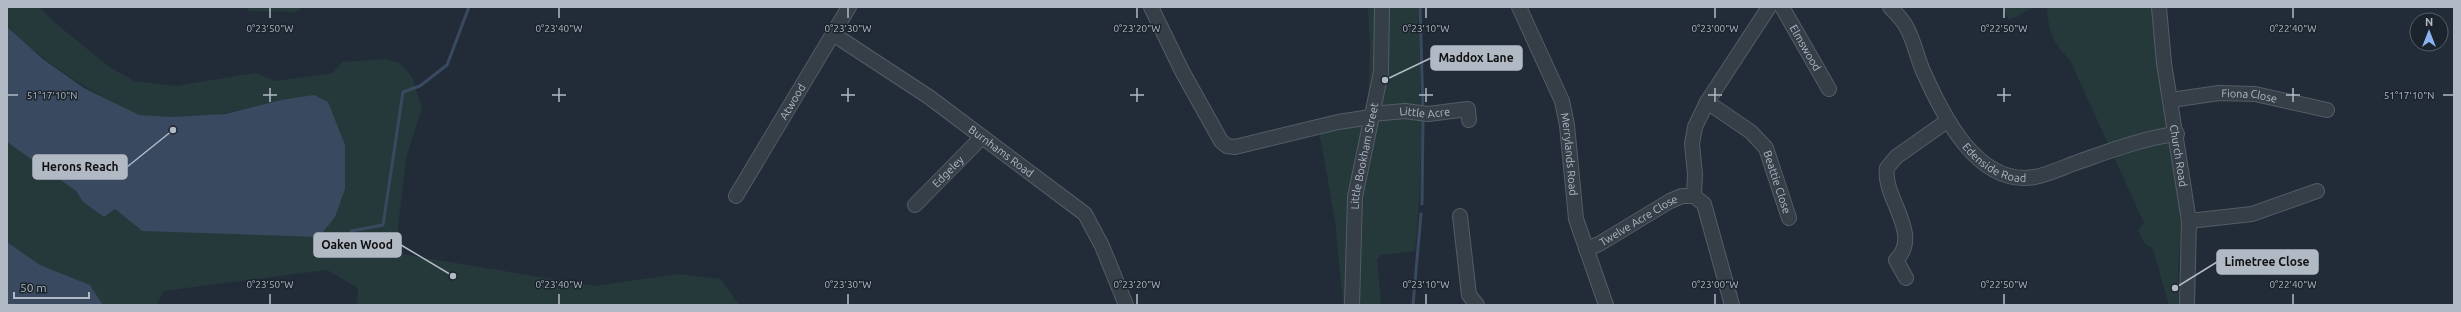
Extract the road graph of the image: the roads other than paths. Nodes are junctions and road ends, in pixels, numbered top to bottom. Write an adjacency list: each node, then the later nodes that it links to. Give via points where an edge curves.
1 (849, 7): 9 (street, Atwood)
2 (1152, 7): 14 (street, Little Acre, via 1182,71 1221,141 1227,146 1235,147 1317,126)
3 (1382, 7): 14 (street, Little Bookham Street, via 1381,72)
4 (1519, 7): 26 (street, Merrylands Road, via 1562,101 1567,125 1573,203)
5 (1769, 7): 12 (street)
6 (1782, 7): 10 (street, Elmswood)
7 (1890, 7): 16 (street, Edenside Road, via 1907,28)
8 (2160, 7): 11 (street, Church Road, via 2164,63)
9 (833, 34): 18 (street, Burnhams Road, via 929,96); 20 (street, Atwood)
10 (1829, 89)
11 (2171, 100): 13 (street, Fiona Close, via 2220,93 2255,94); 17 (street, Church Road)
12 (1708, 102): 21 (street, via 1692,138); 24 (street, Beattie Close, via 1751,132 1766,148)
13 (2327, 110)
14 (1372, 116): 15 (street, Little Acre, via 1401,112 1423,114 1468,110); 29 (street, Little Bookham Street, via 1355,197)
15 (1469, 120)
16 (1947, 121): 17 (street, Edenside Road, via 1987,167 2003,176 2017,179 2046,174 2163,135); 27 (street, via 1896,157 1887,168 1888,187 1900,215 1905,238 1902,252 1896,260)
17 (2177, 134): 25 (street, Church Road)
18 (981, 138): 22 (street, Edgeley); 28 (street, Burnhams Road, via 1087,217)
19 (2317, 191): 25 (street, via 2252,214)
20 (736, 196)
21 (1694, 196): 26 (street, Twelve Acre Close, via 1677,197 1599,244); 32 (street, Twelve Acre Close, via 1704,204)
22 (916, 205)
23 (1460, 216): 30 (street, via 1469,295)
24 (1789, 218)
25 (2189, 221): 33 (street, Church Road)
26 (1586, 249): 31 (street, Merrylands Road)
27 (1906, 278)
28 (1126, 305)
29 (1352, 305)
30 (1477, 305)
31 (1606, 305)
32 (1732, 305)
33 (2187, 305)

